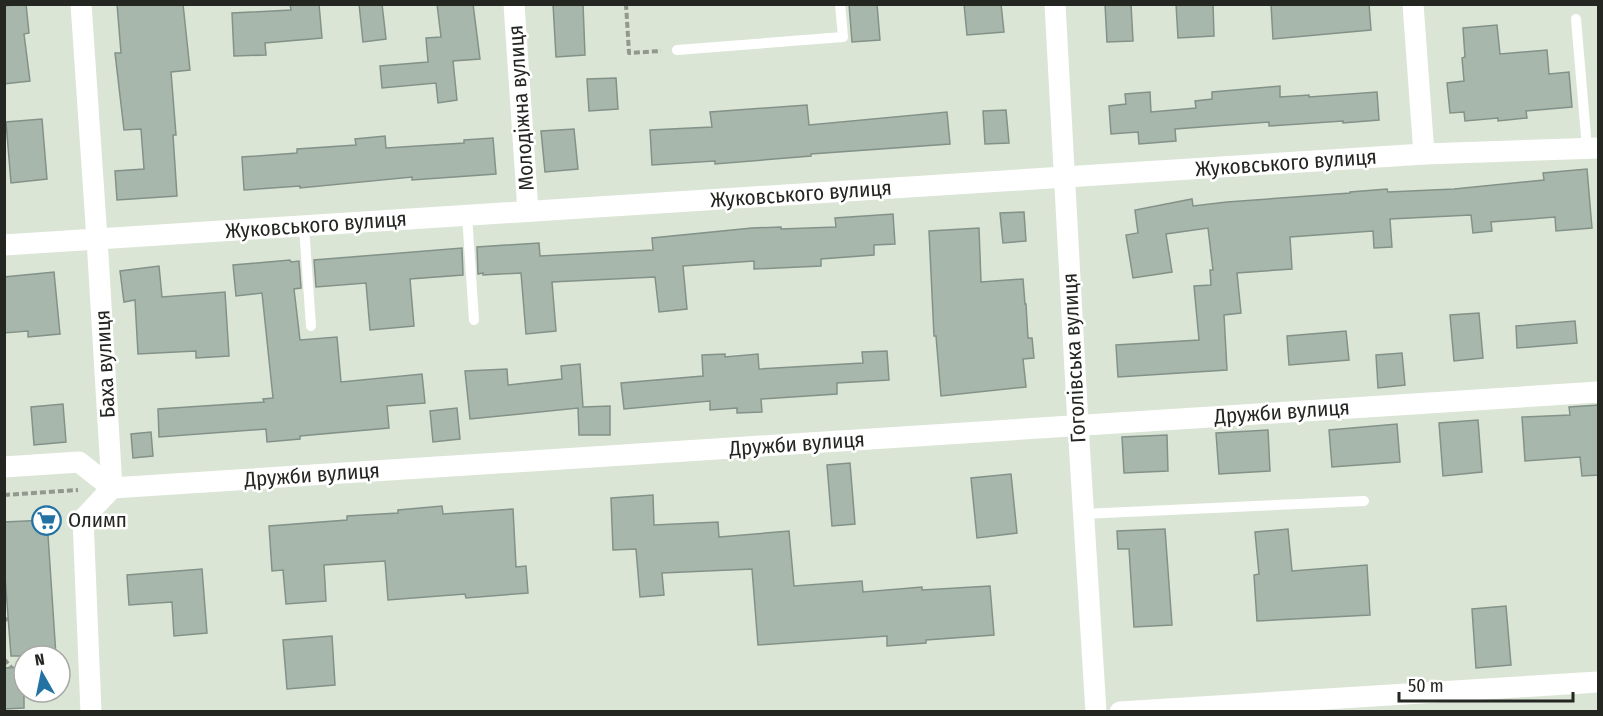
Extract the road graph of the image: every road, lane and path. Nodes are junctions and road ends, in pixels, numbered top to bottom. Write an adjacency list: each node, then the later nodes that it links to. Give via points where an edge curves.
1 (81, 4): 15 (street, Баха вулиця)
2 (514, 4): 12 (street, Молодіжна вулиця)
3 (626, 4): 8 (path, via 629,53)
4 (840, 4): 8 (lane, via 843,38)
5 (1054, 4): 11 (street, Гоголівська вулиця)
6 (1413, 4): 10 (street)
7 (1576, 19): 9 (lane)
8 (677, 50)
9 (1593, 148): 10 (street, Жуковського вулиця)
10 (1424, 154): 11 (street, Жуковського вулиця)
11 (1064, 177): 12 (street, Жуковського вулиця); 20 (street, Гоголівська вулиця)
12 (528, 211): 13 (street, Жуковського вулиця)
13 (466, 215): 14 (street, Жуковського вулиця); 17 (lane)
14 (304, 226): 15 (street, Жуковського вулиця); 18 (lane)
15 (97, 239): 16 (street, Жуковського вулиця); 22 (street, Баха вулиця)
16 (4, 245)
17 (474, 320)
18 (311, 326)
19 (1599, 392): 20 (street, Дружби вулиця)
20 (1078, 425): 22 (street, Дружби вулиця); 25 (street, Гоголівська вулиця)
21 (4, 466): 22 (street, via 79,462)
22 (112, 488): 23 (path); 29 (street, via 83,519)
23 (4, 495)
24 (1364, 501): 25 (lane)
25 (1083, 514): 30 (street, Гоголівська вулиця)
26 (4, 659): 27 (path)
27 (12, 668)
28 (1599, 682): 31 (street)
29 (91, 711)
30 (1096, 711)
31 (1120, 711)

